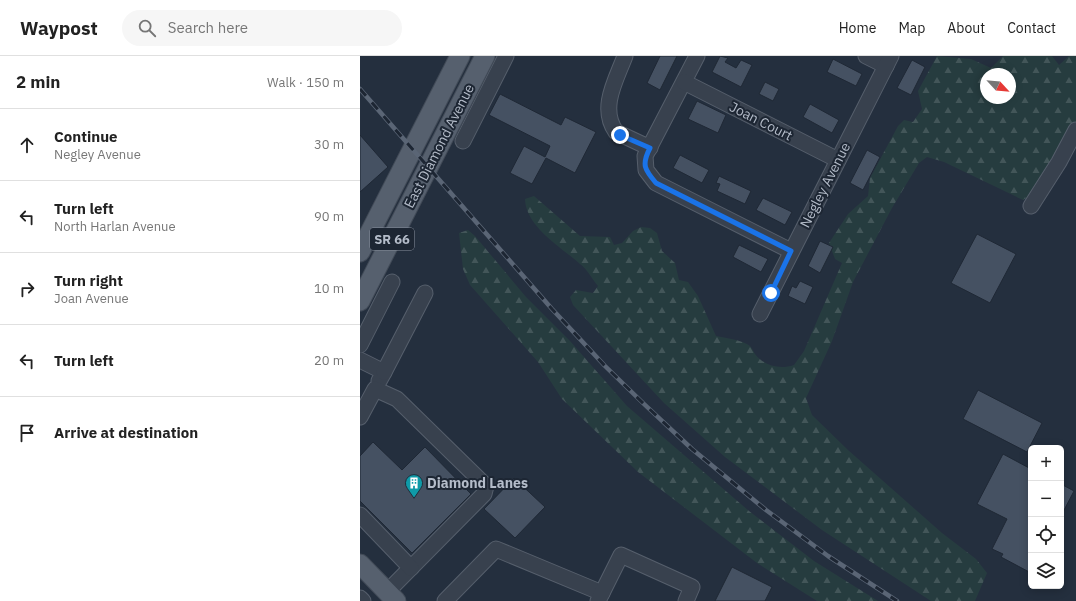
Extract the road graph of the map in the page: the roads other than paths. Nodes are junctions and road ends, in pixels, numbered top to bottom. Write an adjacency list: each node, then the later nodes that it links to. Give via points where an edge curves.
1 (460, 56): 15 (main road, East Diamond Avenue / SR 66)
2 (485, 56): 18 (main road, East Diamond Avenue / SR 66)
3 (506, 56): 10 (street)
4 (625, 56): 11 (street, via 610,94 610,121 616,132)
5 (698, 56): 8 (street)
6 (866, 56): 7 (street)
7 (889, 61): 12 (street, Negley Avenue)
8 (684, 82): 11 (street); 12 (street, Joan Court)
9 (1076, 130): 13 (street, via 1060,162)
10 (463, 141)
11 (650, 148): 14 (street, via 645,156 646,170 656,183)
12 (838, 160): 14 (street, Negley Avenue)
13 (1031, 206)
14 (791, 251): 19 (street, Negley Avenue)
15 (360, 252)
16 (392, 282): 20 (street)
17 (425, 293): 22 (street)
18 (360, 301)
19 (760, 314)
20 (360, 345)
21 (360, 360): 22 (street)
22 (384, 372): 23 (street)
23 (375, 388): 24 (street); 27 (street, via 397,399 486,486 484,494)
24 (360, 417)
25 (360, 515): 27 (street)
26 (360, 564): 28 (main road)
27 (411, 568): 28 (street)
28 (392, 596)
29 (600, 597): 32 (street, via 496,549); 33 (street, via 621,556 692,587)
30 (360, 598): 31 (street)
31 (363, 601)
32 (445, 601)
33 (686, 601)

